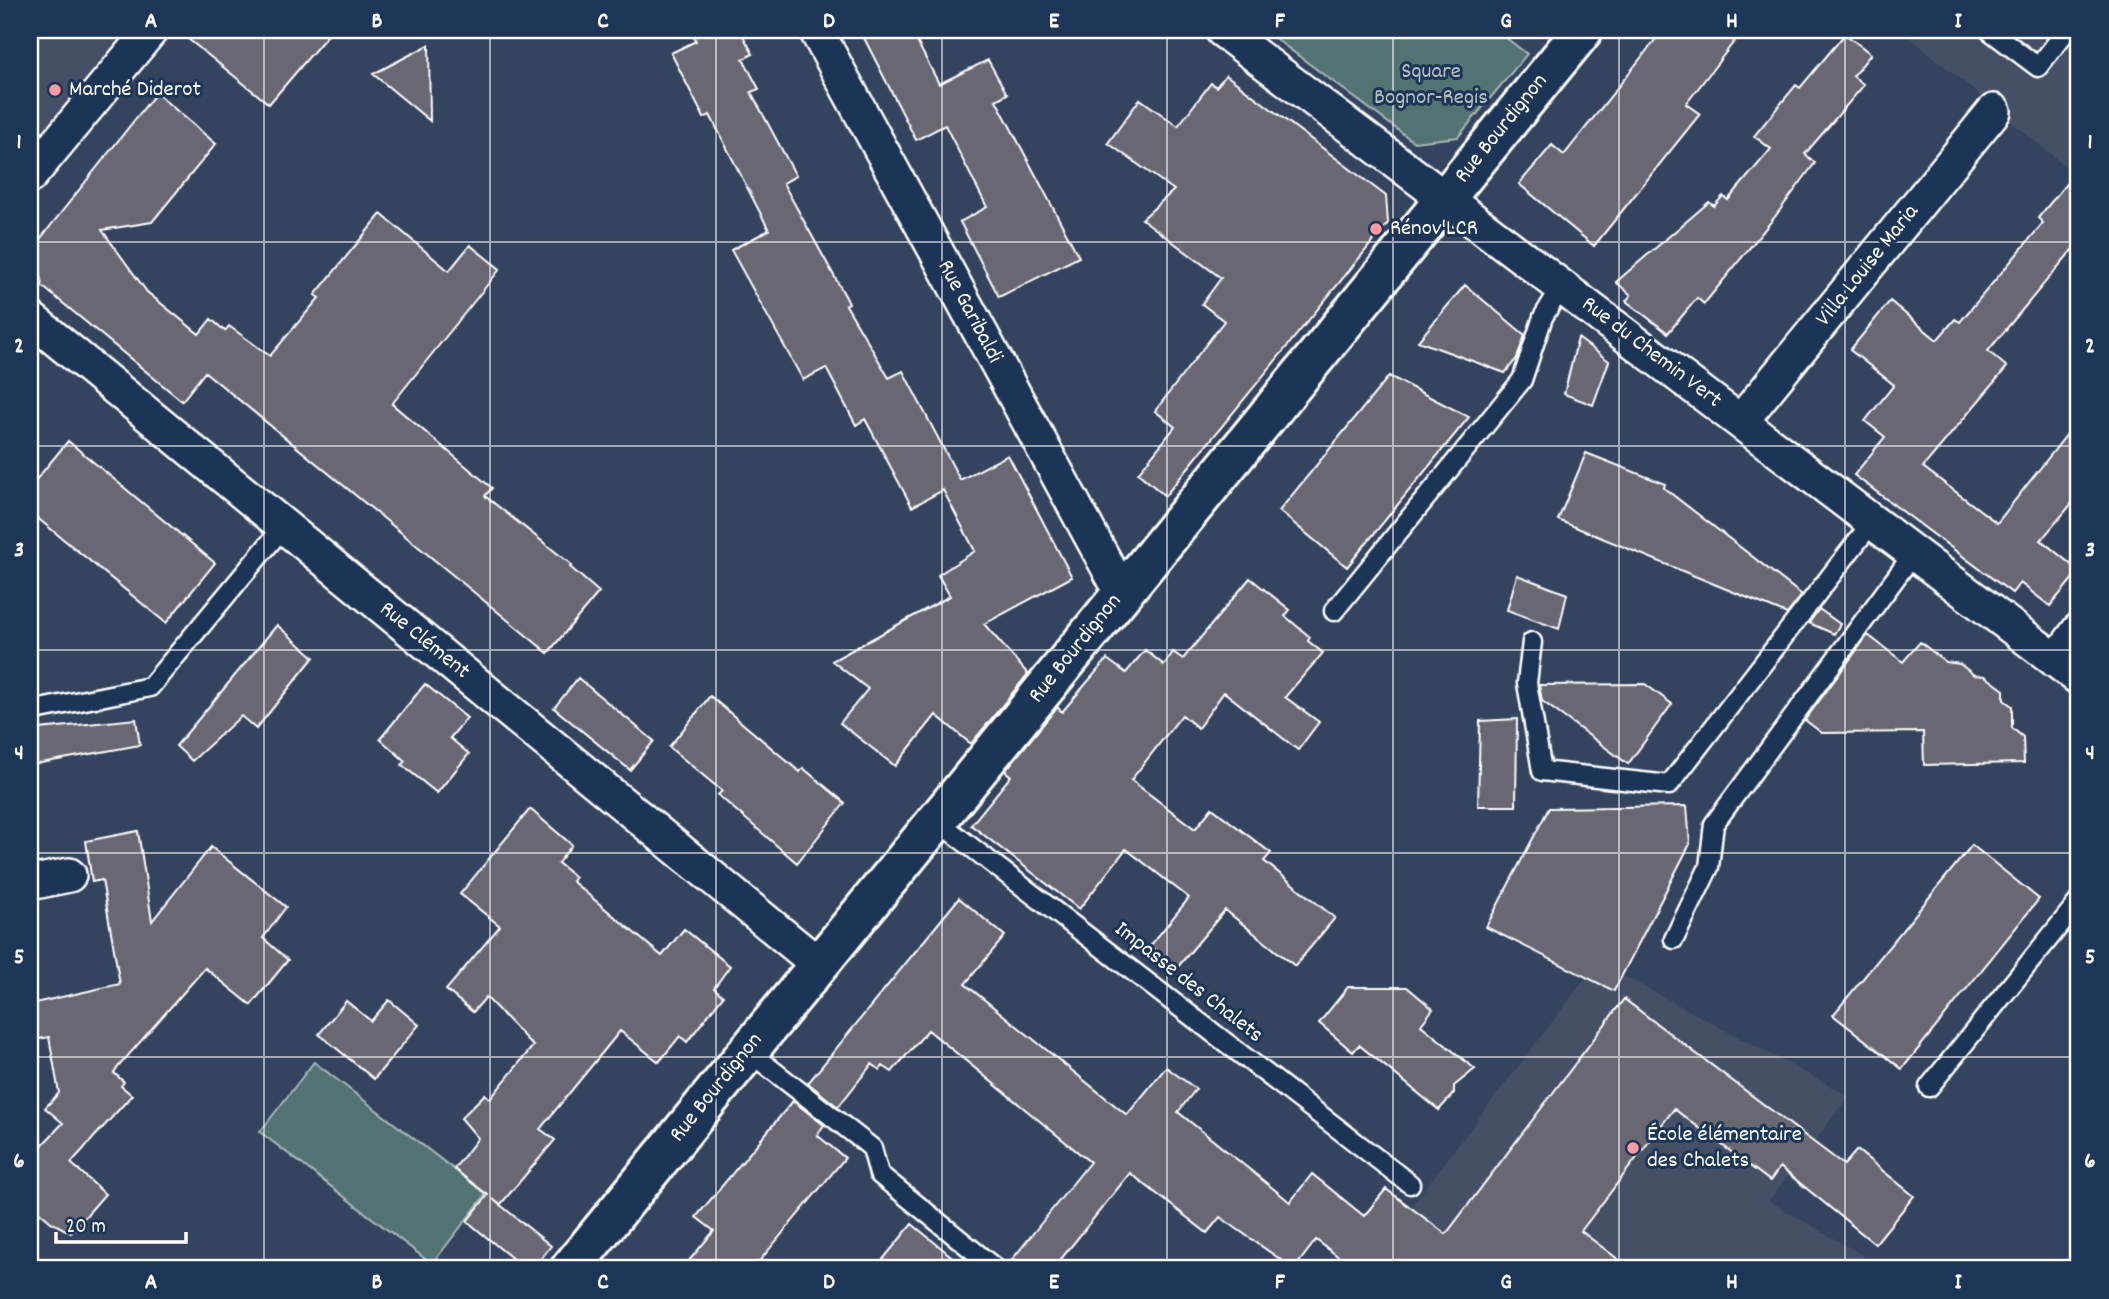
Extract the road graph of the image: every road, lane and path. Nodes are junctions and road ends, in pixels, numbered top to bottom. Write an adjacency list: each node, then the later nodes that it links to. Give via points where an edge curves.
1 (151, 30): 8 (street)
2 (816, 30): 16 (street, Rue Garibaldi)
3 (1222, 30): 9 (street, Rue du Chemin Vert)
4 (1583, 30): 9 (street, Rue Bourdignon)
5 (1989, 30): 6 (lane, via 2038,67)
6 (2067, 30)
7 (1994, 111): 12 (street, Villa Louise Maria)
8 (30, 176)
9 (1446, 197): 10 (street, Rue du Chemin Vert); 16 (street, Rue Bourdignon)
10 (1562, 286): 12 (street, Rue du Chemin Vert); 17 (lane, via 1543,317 1522,380)
11 (30, 318): 14 (street, Rue Clément)
12 (1741, 421): 13 (street, Rue du Chemin Vert)
13 (1873, 522): 15 (street, Rue du Chemin Vert); 19 (lane, via 1670,785 1542,771 1527,684)
14 (284, 526): 21 (lane, via 150,687); 27 (street, Rue Clément)
15 (1914, 553): 20 (street, Rue du Chemin Vert); 26 (lane, via 1714,824 1709,867)
16 (1122, 593): 22 (street, Rue Bourdignon)
17 (1334, 611)
18 (2079, 630): 20 (street)
19 (1532, 642)
20 (2067, 670)
21 (30, 711)
22 (936, 820): 27 (street, Rue Bourdignon); 30 (lane, Impasse des Chalets)
23 (69, 875): 24 (street)
24 (30, 883)
25 (2079, 901): 29 (lane)
26 (1674, 939)
27 (818, 964): 28 (street, Rue Bourdignon)
28 (748, 1051): 31 (street, Rue Bourdignon); 32 (lane, via 872,1148 879,1174)
29 (1929, 1087)
30 (1410, 1184)
31 (570, 1269)
32 (996, 1269)

